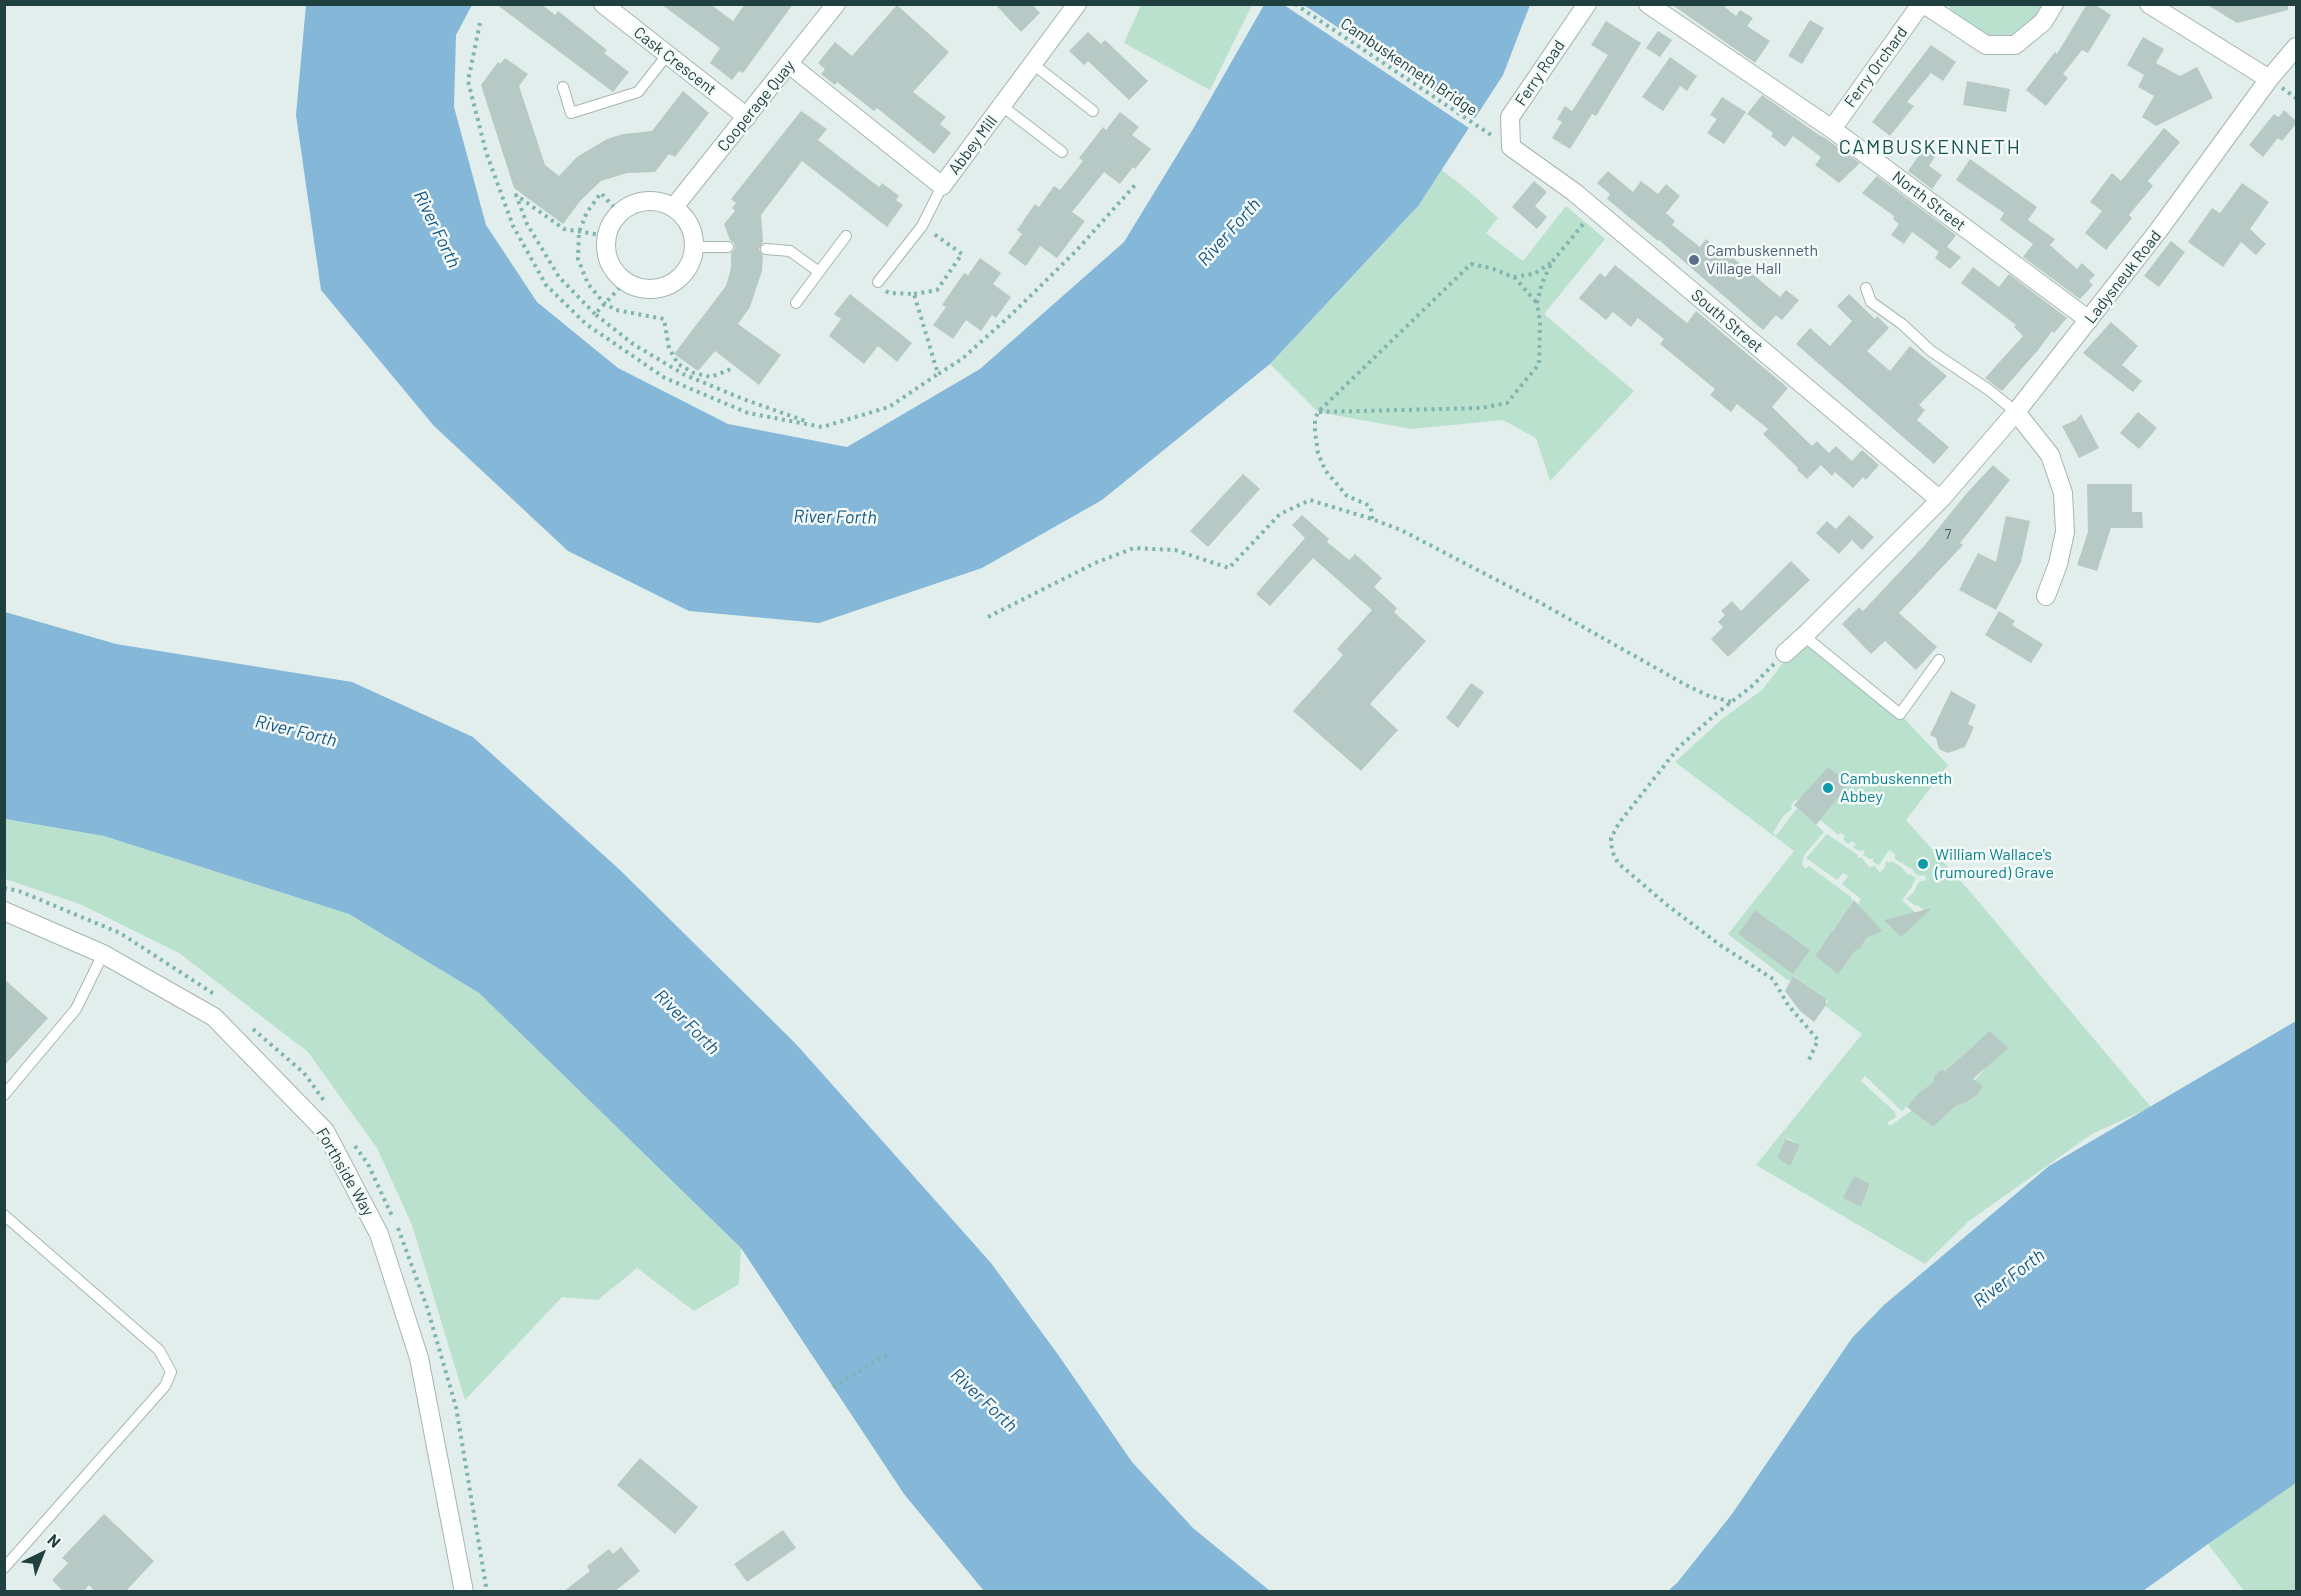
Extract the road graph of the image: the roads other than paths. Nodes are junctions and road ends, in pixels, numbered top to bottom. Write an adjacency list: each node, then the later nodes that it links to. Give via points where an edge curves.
1 (603, 4): 10 (street, Cask Crescent)
2 (836, 4): 12 (street, Cooperage Quay)
3 (1077, 4): 11 (street, Abbey Mill)
4 (1587, 4): 19 (street, Ferry Road, via 1510,117)
5 (1648, 4): 18 (street, North Street)
6 (1923, 4): 7 (street, Ferry Orchard, via 1986,45 2015,45 2043,22); 18 (street, Ferry Orchard)
7 (2054, 4)
8 (2149, 4): 13 (street)
9 (2296, 47): 13 (street, Ladysneuk Road)
10 (667, 55): 14 (lane, via 638,92 571,113); 17 (street, Cask Crescent)
11 (1033, 64): 15 (street, Abbey Mill); 16 (lane)
12 (790, 65): 17 (street, Cooperage Quay); 21 (street, Abbey Mill)
13 (2269, 79): 31 (street, Ladysneuk Road)
14 (563, 87)
15 (1002, 106): 20 (lane); 21 (street, Abbey Mill)
16 (1093, 111)
17 (747, 117): 22 (street, Cooperage Quay)
18 (1832, 129): 31 (street, North Street)
19 (1511, 147): 33 (street, South Street, via 1574,192)
20 (1062, 152)
21 (942, 186): 28 (lane, via 922,226)
22 (674, 207): 24 (street, via 690,224); 24 (street, via 651,201 628,206 619,213 607,236 609,262 625,282 637,288 664,288 676,282 689,267)
23 (846, 236): 27 (lane)
24 (695, 247): 25 (lane)
25 (728, 247)
26 (766, 249): 27 (lane, via 790,251)
27 (819, 272): 30 (lane)
28 (878, 282)
29 (1866, 288): 32 (lane, via 1871,302)
30 (796, 303)
31 (2089, 320): 32 (street, Ladysneuk Road)
32 (2016, 412): 33 (street, Ladysneuk Road); 34 (street, via 2050,455 2063,494 2065,532)
33 (1940, 500): 35 (street, Ladysneuk Road)
34 (2046, 596)
35 (1804, 636): 36 (street, Ladysneuk Road); 37 (lane, via 1900,714)
36 (1785, 653)
37 (1939, 660)
38 (4, 911): 39 (street, Forthside Way)
39 (103, 954): 40 (lane, via 76,1009); 43 (street, Forthside Way, via 214,1017 325,1131 379,1233 419,1358)
40 (4, 1095)
41 (4, 1215): 42 (lane, via 159,1350 171,1372 165,1386)
42 (4, 1568)
43 (464, 1592)

